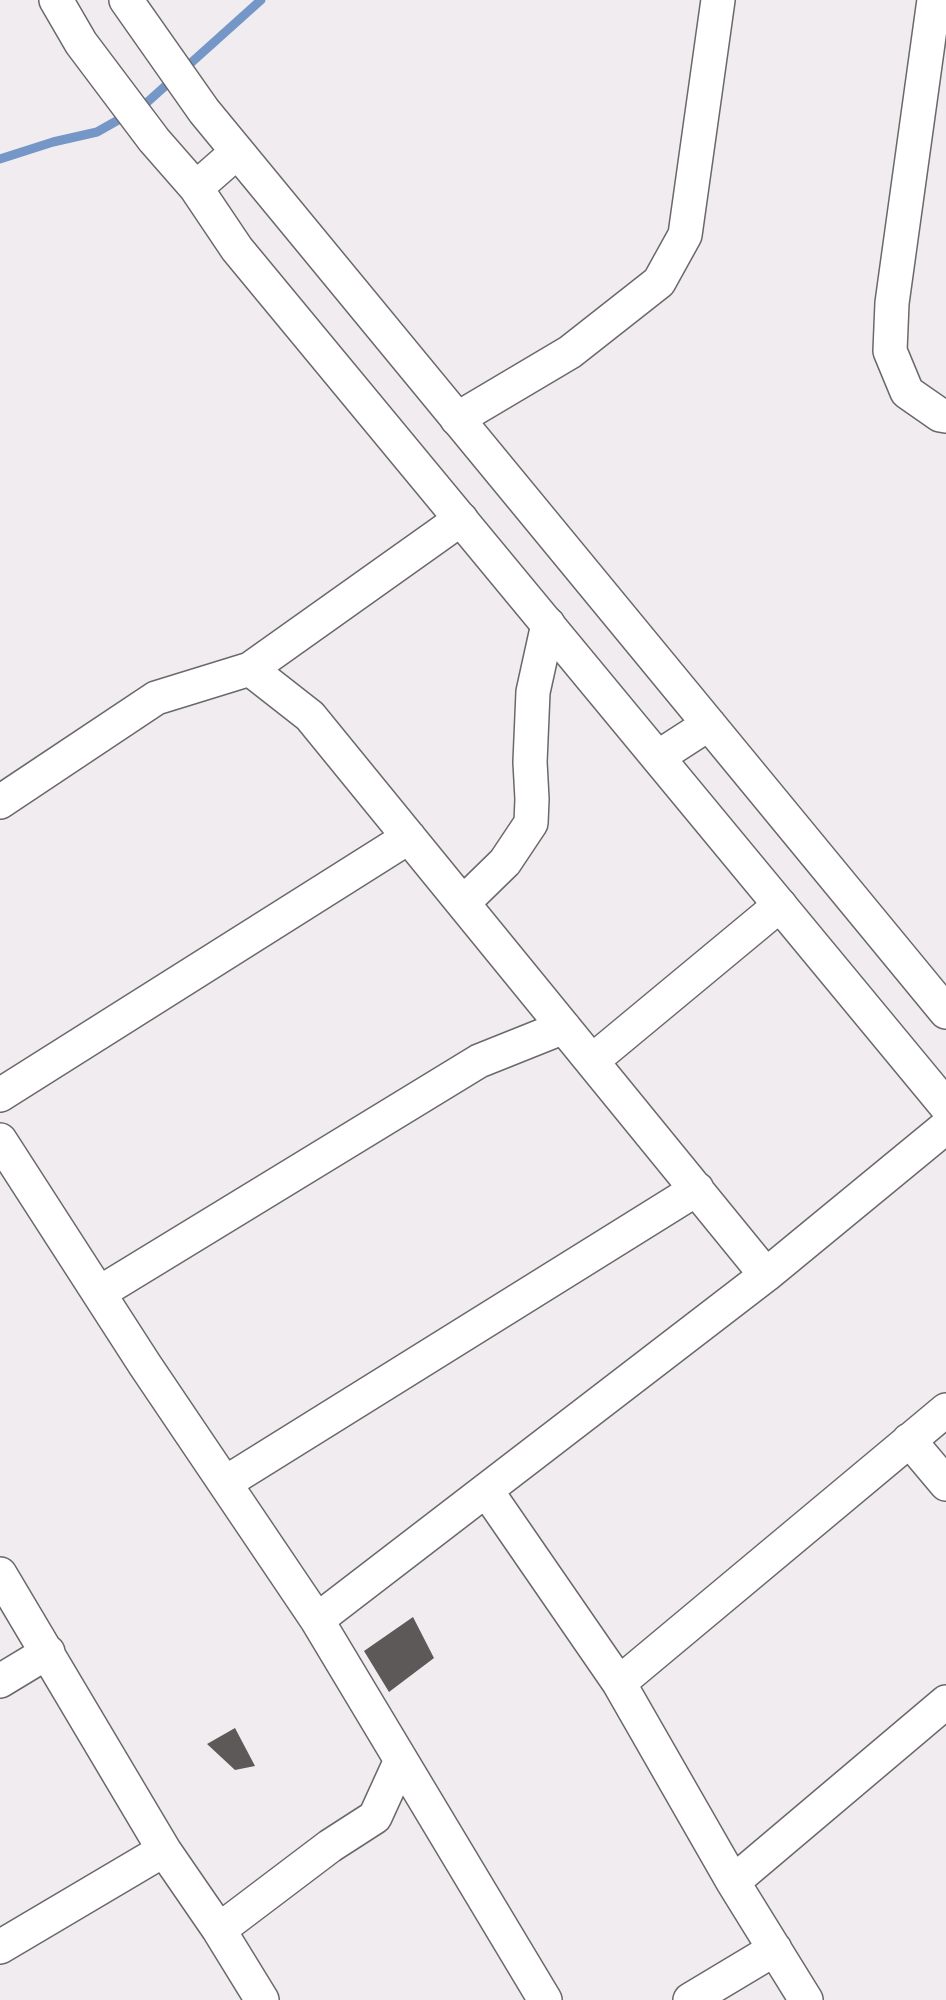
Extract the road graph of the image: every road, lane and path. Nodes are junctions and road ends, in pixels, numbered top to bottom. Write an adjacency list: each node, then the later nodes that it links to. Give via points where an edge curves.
1 (56, 0): 7 (street, via 81,43 154,140)
2 (718, 0): 9 (street, via 685,235 659,282 570,352)
3 (934, 0): 5 (street)
4 (128, 4): 6 (street)
5 (934, 81): 8 (street, via 892,303 890,351 907,392)
6 (237, 152): 7 (street); 9 (street)
7 (196, 188): 10 (street, via 237,249)
8 (946, 416)
9 (457, 419): 13 (street)
10 (461, 519): 11 (street); 12 (street)
11 (548, 624): 14 (street); 17 (street, via 533,692 531,823 505,862)
12 (250, 669): 15 (street, via 156,698); 16 (street, via 310,716)
13 (709, 724): 14 (street); 19 (street)
14 (658, 757): 18 (street)
15 (0, 802)
16 (409, 837): 17 (street); 22 (street)
17 (463, 903): 20 (street)
18 (780, 905): 21 (street); 23 (street)
19 (946, 1012)
20 (564, 1027): 21 (street); 28 (street, via 479,1061)
21 (592, 1061): 26 (street)
22 (0, 1095)
23 (946, 1106)
24 (946, 1127): 27 (street)
25 (0, 1140): 28 (street)
26 (697, 1189): 27 (street); 31 (street)
27 (766, 1275): 33 (street)
28 (99, 1293): 31 (street)
29 (946, 1410): 30 (street)
30 (909, 1440): 32 (street); 38 (street)
31 (225, 1483): 35 (street)
32 (946, 1484)
33 (486, 1490): 35 (street); 38 (street)
34 (0, 1574): 36 (street)
35 (317, 1620): 40 (street)
36 (48, 1652): 37 (street); 41 (street)
37 (0, 1681)
38 (619, 1683): 42 (street)
39 (946, 1702): 42 (street)
40 (401, 1760): 43 (street, via 375,1817); 47 (street)
41 (164, 1850): 43 (street); 44 (street)
42 (733, 1882): 45 (street)
43 (219, 1930): 46 (street)
44 (0, 1947)
45 (774, 1949): 48 (street); 49 (street)
46 (262, 2000)
47 (544, 2000)
48 (690, 2000)
49 (806, 2000)

